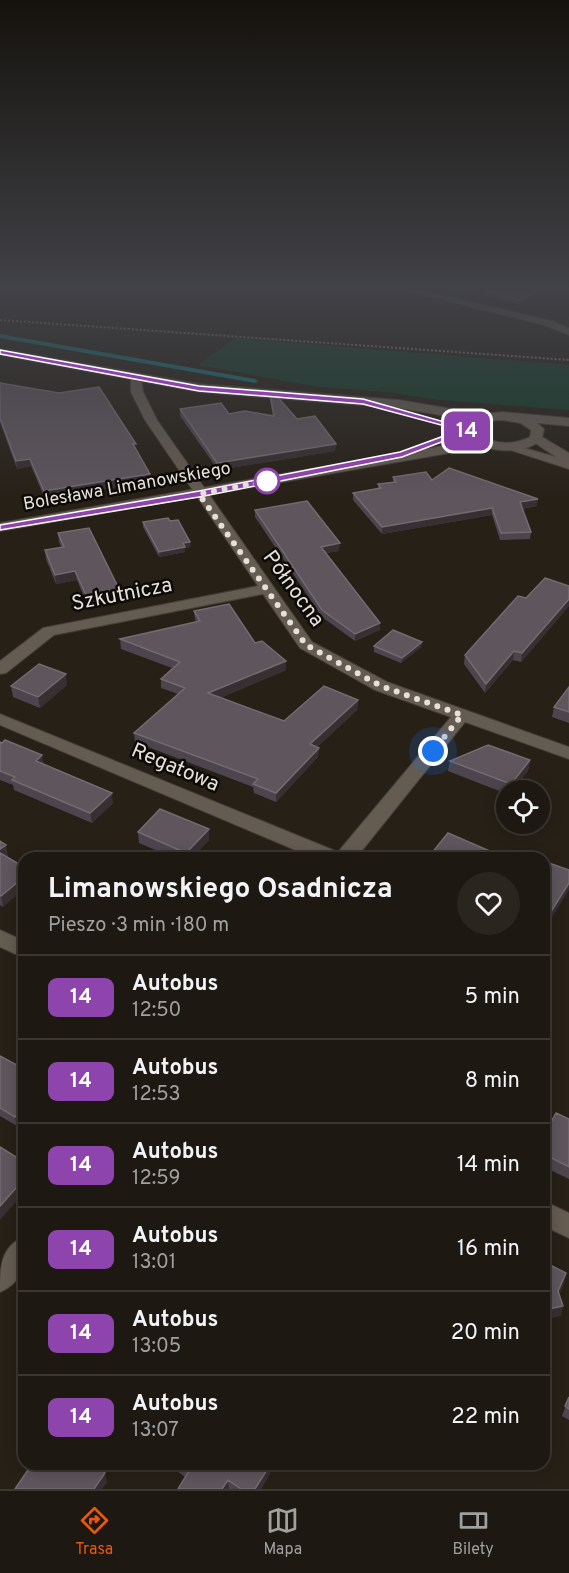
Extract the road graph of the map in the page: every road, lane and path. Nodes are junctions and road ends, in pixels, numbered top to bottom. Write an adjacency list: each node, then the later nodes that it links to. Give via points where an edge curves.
1 (35, 358): 4 (street)
2 (547, 358): 3 (path)
3 (569, 360)
4 (135, 377): 5 (street, via 230,392); 16 (street, Północna, via 137,392 151,420)
5 (363, 402): 7 (street); 9 (street)
6 (514, 417): 7 (street); 8 (street); 10 (street, via 532,424)
7 (482, 418): 9 (street)
8 (569, 423): 10 (street)
9 (468, 430): 11 (street); 13 (street, Bolesława Limanowskiego)
10 (537, 435): 12 (street, via 529,444); 14 (street, via 548,447)
11 (483, 443): 12 (street); 13 (street, Bolesława Limanowskiego)
12 (507, 447): 15 (street)
13 (402, 454): 16 (street, Bolesława Limanowskiego)
14 (569, 457)
15 (569, 465)
16 (199, 494): 17 (street, Bolesława Limanowskiego); 18 (street, Północna)
17 (0, 527)
18 (265, 589): 19 (street, Szkutnicza, via 49,631); 20 (street, Północna, via 306,645 381,686)
19 (0, 669)
20 (462, 715): 22 (street, Północna); 24 (street)
21 (0, 719): 23 (street, Regatowa)
22 (569, 753)
23 (319, 852)
24 (350, 852)
25 (0, 938): 26 (street)
26 (18, 947)
27 (550, 1216): 28 (street)
28 (569, 1226)
29 (18, 1256): 30 (street)
30 (0, 1279)

